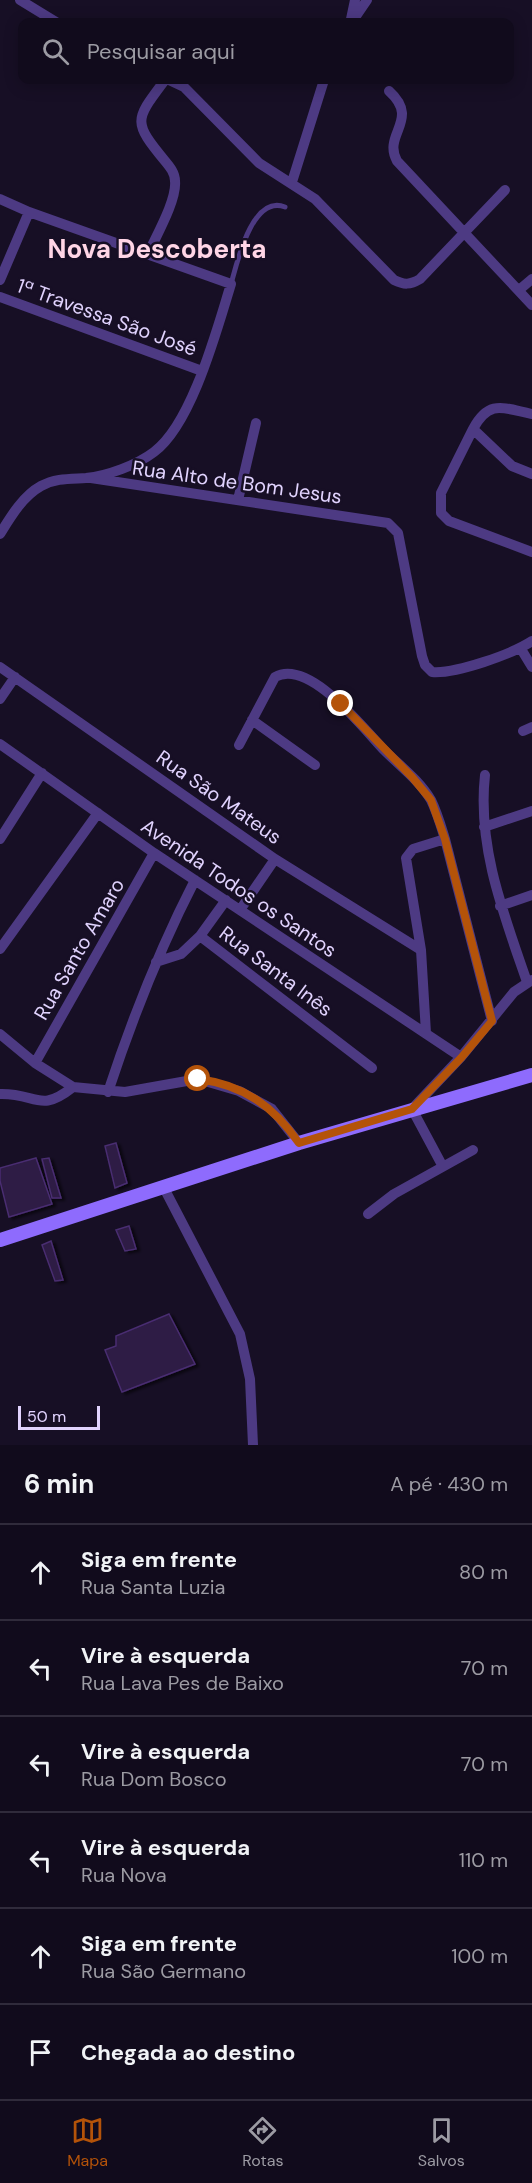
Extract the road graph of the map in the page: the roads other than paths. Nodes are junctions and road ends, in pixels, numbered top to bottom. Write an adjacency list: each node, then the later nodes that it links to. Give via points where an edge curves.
1 (20, 0): 4 (street)
2 (355, 0): 5 (street)
3 (367, 0): 6 (street)
4 (49, 18)
5 (353, 18)
6 (355, 18)
7 (164, 84): 17 (street, via 142,110 140,121 151,144 173,170 175,187)
8 (177, 84): 11 (street, via 259,163)
9 (323, 84): 11 (street)
10 (389, 91): 16 (street, via 404,112 394,156)
11 (292, 182): 16 (street, via 334,216 400,283 420,279)
12 (505, 190): 16 (street)
13 (0, 199): 15 (street)
14 (285, 207): 20 (lane, via 267,207 245,235)
15 (29, 212): 17 (street); 19 (street)
16 (465, 234): 21 (street)
17 (148, 254): 20 (street)
18 (532, 279): 21 (street)
19 (0, 280)
20 (231, 284): 24 (street)
21 (519, 290): 23 (street)
22 (0, 297): 24 (street, 1ª Travessa São José)
23 (532, 305)
24 (202, 371): 29 (street, via 174,430 155,452)
25 (532, 414): 27 (street, via 489,410 480,416)
26 (256, 423): 30 (street)
27 (473, 429): 28 (street, via 512,466); 32 (street, via 441,494 441,513 449,521)
28 (532, 474)
29 (88, 478): 30 (street, Rua Alto de Bom Jesus); 31 (street, via 52,480 39,487 24,500)
30 (238, 500): 34 (street, Rua Alto de Bom Jesus, via 381,520 398,532 428,670 438,673)
31 (0, 534)
32 (532, 552)
33 (532, 641): 34 (street)
34 (521, 649): 36 (street)
35 (0, 667): 37 (street, Rua São Mateus)
36 (532, 667)
37 (15, 677): 38 (street); 51 (street, Rua São Mateus)
38 (0, 699)
39 (252, 720): 41 (street); 42 (street); 49 (street, via 280,674 292,674 318,686 341,704 423,789)
40 (0, 744): 43 (street, Avenida Todos os Santos)
41 (239, 745)
42 (315, 765)
43 (42, 773): 46 (street, Avenida Todos os Santos); 48 (street)
44 (484, 775): 47 (street)
45 (532, 811): 47 (street)
46 (98, 813): 50 (street, Avenida Todos os Santos); 58 (street)
47 (484, 827): 55 (street)
48 (0, 839)
49 (445, 839): 59 (street, via 413,849 406,858); 62 (street)
50 (154, 853): 52 (street, Avenida Todos os Santos); 66 (street, Rua Santo Amaro)
51 (275, 859): 56 (street); 59 (street, Rua São Mateus)
52 (195, 880): 54 (street, Avenida Todos os Santos); 60 (street)
53 (532, 895): 55 (street)
54 (226, 900): 56 (street, Avenida Todos os Santos); 57 (street)
55 (500, 906): 61 (street)
56 (240, 910): 63 (street, Avenida Todos os Santos)
57 (200, 936): 60 (street, Rua Santa Inês, via 181,954); 67 (street, Rua Santa Inês)
58 (0, 949)
59 (421, 950): 63 (street)
60 (156, 962): 70 (street)
61 (530, 981): 62 (street, via 514,992)
62 (492, 1021): 65 (street)
63 (426, 1033): 65 (street, Avenida Todos os Santos)
64 (0, 1034): 66 (street)
65 (461, 1058): 72 (street)
66 (35, 1063): 69 (street)
67 (372, 1068)
68 (532, 1075): 72 (street)
69 (73, 1087): 70 (street); 71 (street, via 58,1098 42,1101)
70 (108, 1092): 73 (street, via 186,1080 210,1081 265,1104)
71 (0, 1094)
72 (412, 1109): 73 (street); 75 (street)
73 (299, 1143): 76 (street)
74 (472, 1150): 75 (street)
75 (442, 1165): 77 (street)
76 (164, 1188): 78 (street); 79 (street, via 240,1334 250,1379)
77 (368, 1214)
78 (0, 1240)
79 (253, 1445)

